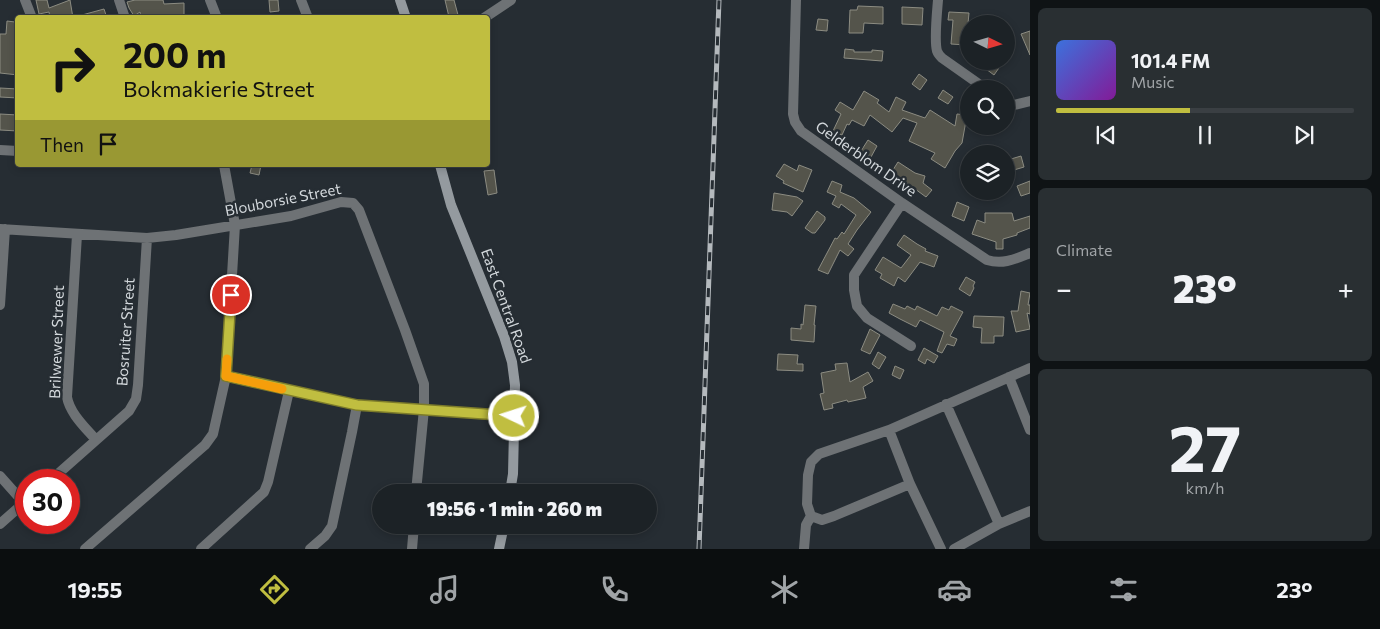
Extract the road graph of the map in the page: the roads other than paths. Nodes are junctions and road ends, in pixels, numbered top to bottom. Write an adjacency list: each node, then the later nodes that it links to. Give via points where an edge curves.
1 (25, 0): 9 (street)
2 (119, 0): 10 (street)
3 (210, 0): 11 (street)
4 (301, 0): 12 (street)
5 (400, 0): 13 (street)
6 (511, 0): 14 (street)
7 (796, 0): 22 (street, Gelderblom Drive, via 795,122 801,131)
8 (938, 0): 15 (street, via 937,51)
9 (31, 15)
10 (124, 15)
11 (216, 15)
12 (307, 15)
13 (405, 15)
14 (488, 15)
15 (973, 80)
16 (1030, 101): 17 (street)
17 (1015, 105)
18 (0, 150): 19 (street)
19 (15, 151)
20 (224, 167): 23 (street)
21 (441, 167): 37 (street, East Central Road, via 451,205 510,354 515,375)
22 (902, 203): 27 (street, Gelderblom Drive, via 987,260 1008,262); 29 (street, via 854,275 854,290 857,306 867,318)
23 (235, 225): 26 (street, Blouborsie Street); 31 (street); 36 (street, Blouborsie Street, via 291,216 341,202 357,206 420,370 424,384)
24 (2, 229): 25 (street, Blouborsie Street); 28 (street)
25 (77, 235): 26 (street, Blouborsie Street); 40 (street, Brilwewer Street, via 68,397 71,408)
26 (147, 238): 40 (street, Bosruiter Street, via 136,399 129,412)
27 (1030, 253)
28 (0, 304)
29 (911, 346)
30 (1030, 368): 32 (street)
31 (226, 376): 33 (street); 54 (street, via 213,434 205,445)
32 (1008, 377): 34 (street); 39 (street)
33 (289, 391): 35 (street); 55 (street, via 264,492)
34 (946, 404): 38 (street); 51 (street)
35 (357, 405): 36 (street); 56 (street, via 332,526)
36 (424, 409): 37 (street); 43 (street)
37 (514, 416): 44 (street, East Central Road)
38 (888, 430): 45 (street); 49 (street, via 819,454 811,462 807,504)
39 (1030, 430)
40 (96, 440): 41 (street, Bosruiter Street)
41 (63, 469)
42 (0, 476): 46 (street)
43 (417, 484)
44 (511, 484)
45 (910, 484): 49 (street, via 822,520); 60 (street)
46 (15, 492)
47 (15, 511): 50 (street)
48 (1030, 512): 51 (street)
49 (811, 516): 59 (street, via 806,526)
50 (0, 524)
51 (999, 524): 61 (street)
52 (413, 534): 57 (street)
53 (502, 534): 58 (street)
54 (85, 549)
55 (201, 549)
56 (310, 549)
57 (412, 549)
58 (499, 549)
59 (804, 549)
60 (941, 549)
61 (954, 549)

